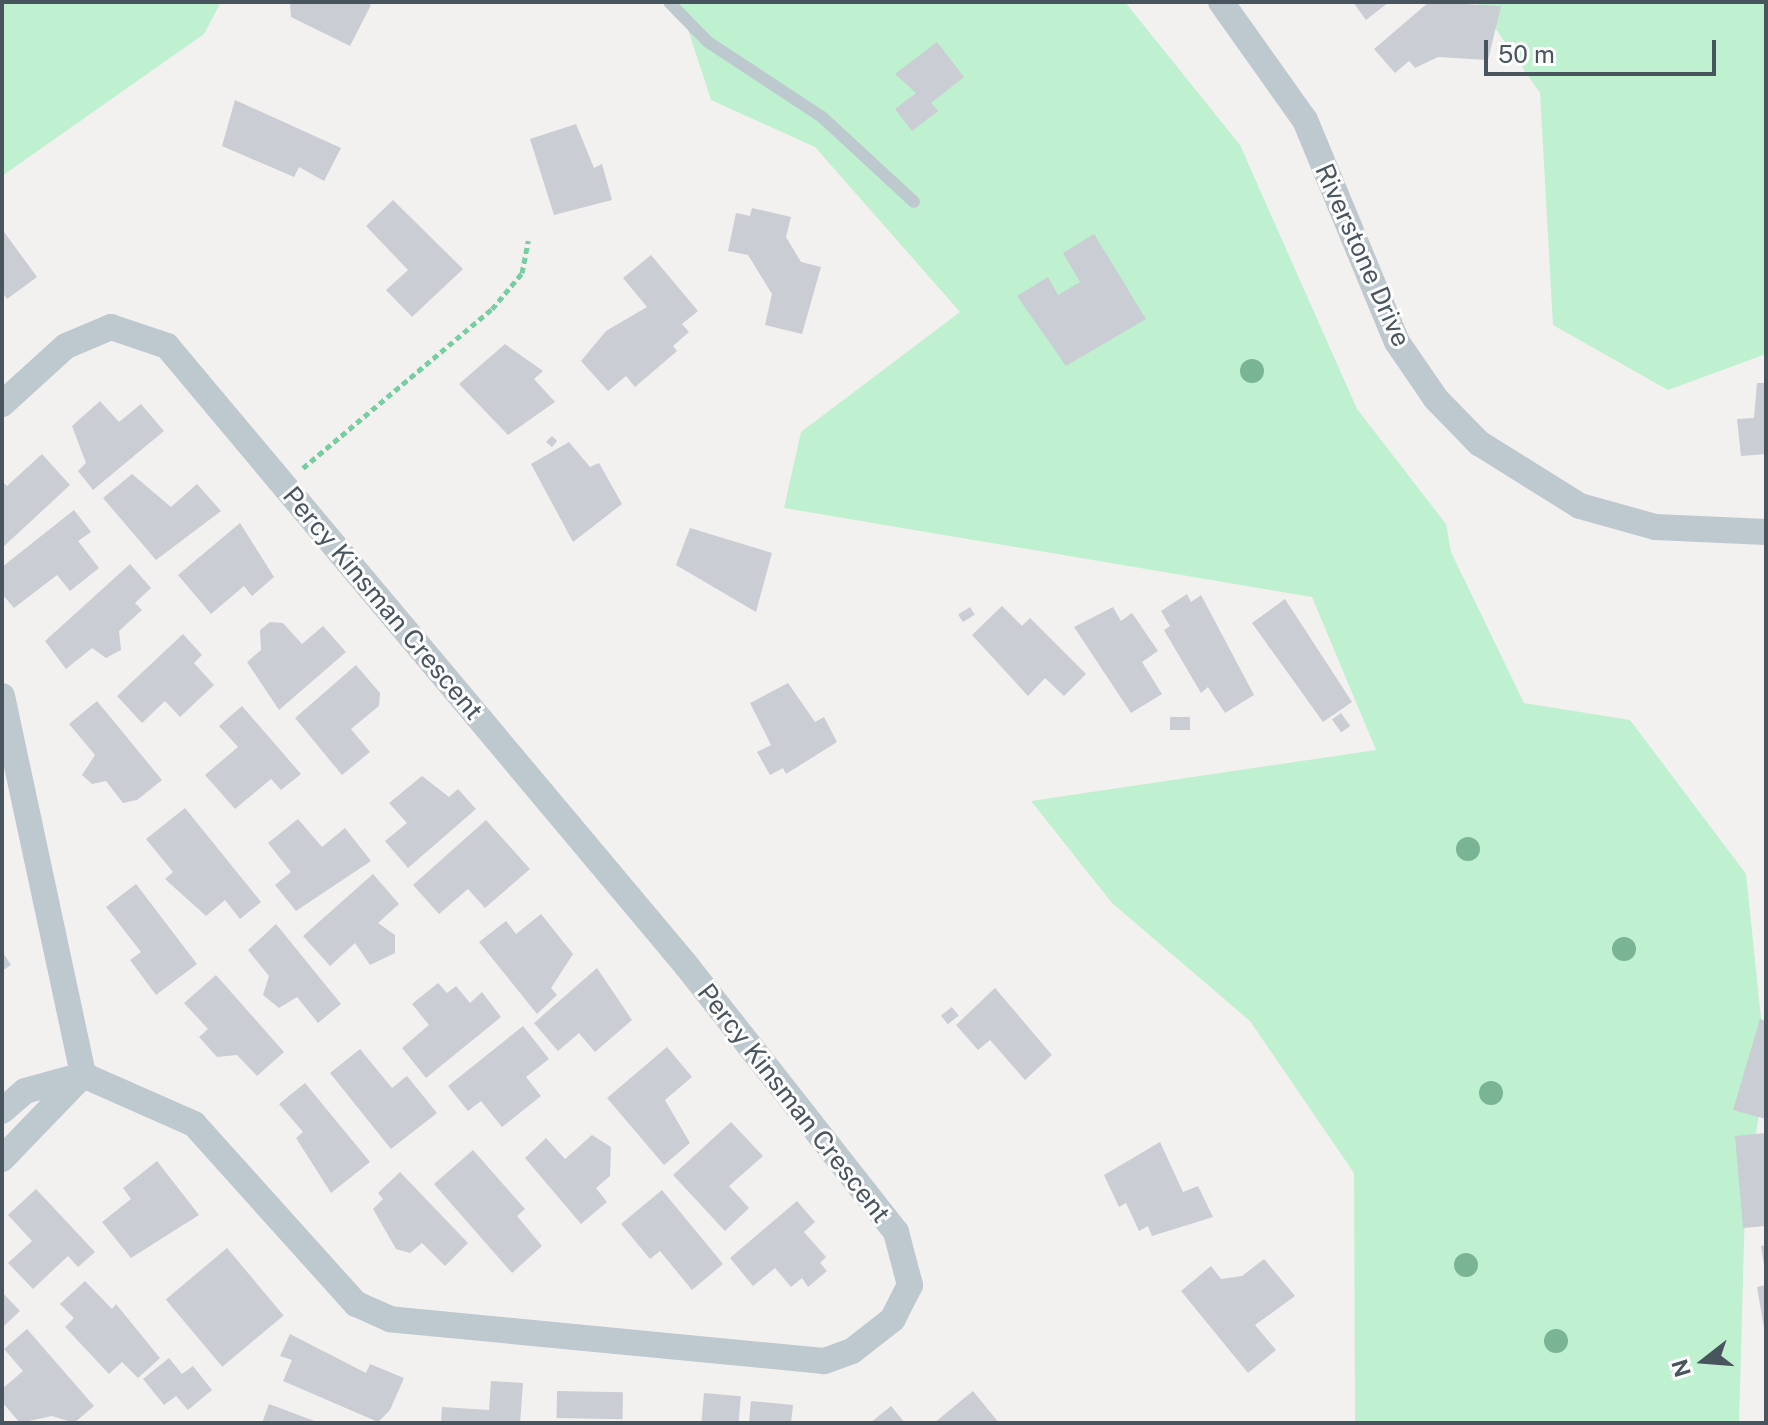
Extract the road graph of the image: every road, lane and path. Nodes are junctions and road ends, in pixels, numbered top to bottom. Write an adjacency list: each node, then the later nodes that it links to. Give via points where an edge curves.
1 (669, 2): 3 (lane, via 708,42 822,117)
2 (1221, 2): 7 (street, Riverstone Drive, via 1305,120 1397,342 1436,399 1479,443 1580,506 1655,527)
3 (914, 202)
4 (528, 241): 6 (path, via 522,273 492,309)
5 (2, 404): 6 (street, Percy Kinsman Crescent, via 66,346 111,327 139,331 167,346)
6 (284, 484): 9 (street, Percy Kinsman Crescent, via 686,965 896,1232 910,1285 893,1319 852,1351 824,1361 390,1319 356,1304 194,1124)
7 (1766, 532)
8 (2, 696): 9 (street)
9 (83, 1075): 10 (street, via 25,1091); 11 (street, via 40,1127)
10 (2, 1111)
11 (2, 1159)

